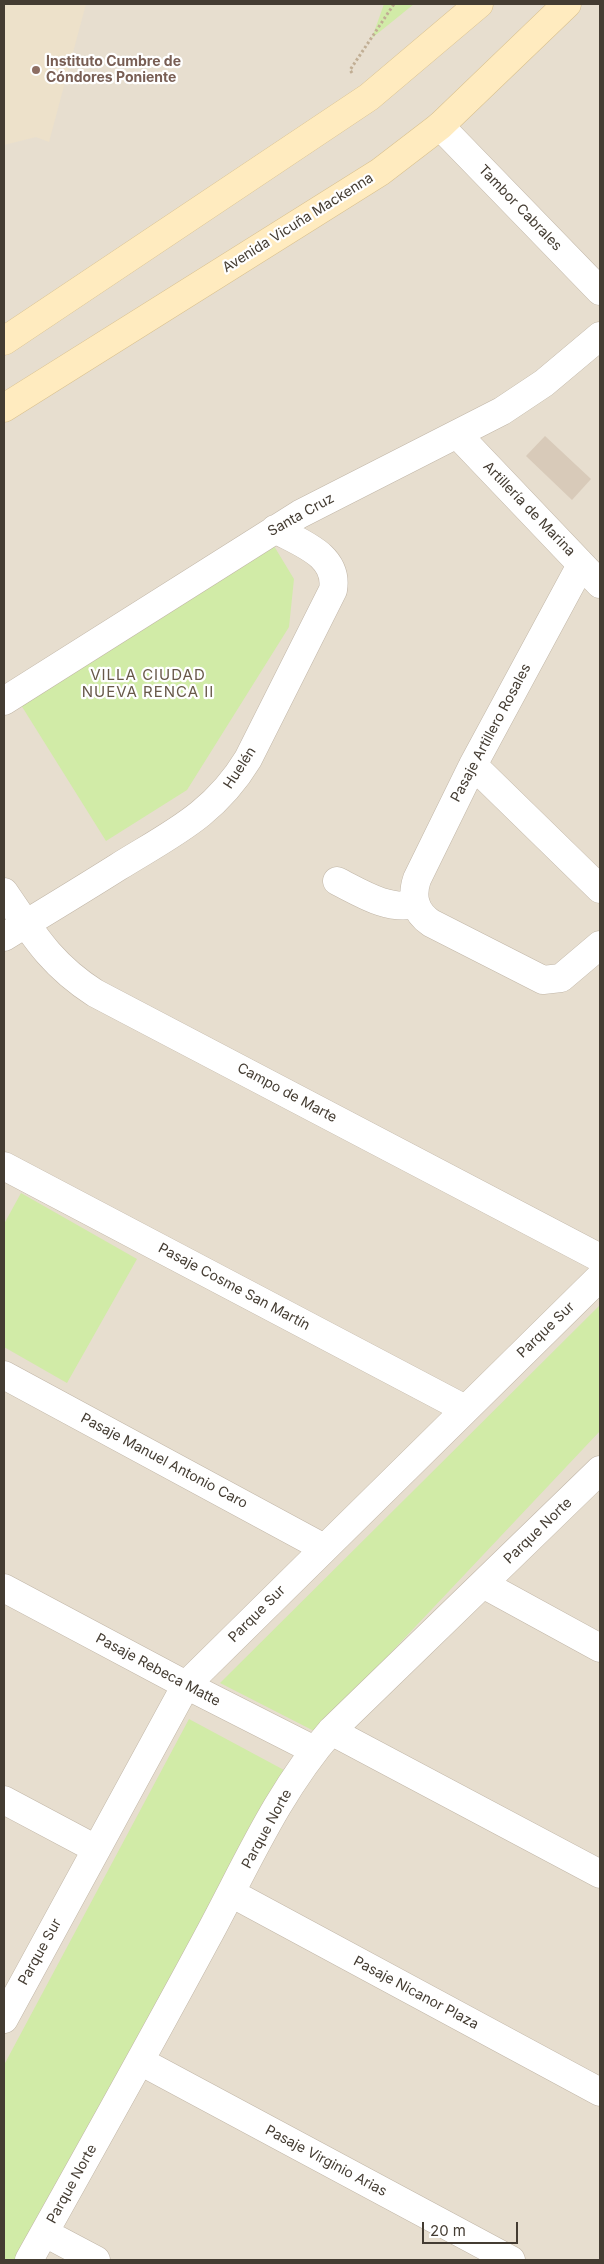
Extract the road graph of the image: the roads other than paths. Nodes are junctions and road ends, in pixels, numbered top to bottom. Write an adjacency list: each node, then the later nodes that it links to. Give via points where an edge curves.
1 (479, 4): 6 (street, via 370,97)
2 (567, 4): 3 (street, Avenida Vicuña Mackenna)
3 (440, 126): 4 (street, Tambor Cabrales); 7 (street, Avenida Vicuña Mackenna, via 380,172)
4 (600, 291)
5 (600, 336): 8 (street, Santa Cruz, via 537,387 502,411)
6 (4, 341)
7 (4, 408)
8 (458, 434): 9 (street, Santa Cruz); 10 (street, Artillería de Marina)
9 (275, 529): 12 (street, Santa Cruz); 18 (street, Huelén, via 320,555 329,563 335,582 236,779 221,797 189,823)
10 (581, 565): 11 (street, Artillería de Marina); 13 (street, Pasaje Artillero Rosales)
11 (600, 584)
12 (4, 700)
13 (473, 765): 15 (street); 17 (street, Pasaje Artillero Rosales, via 416,879)
14 (337, 881): 17 (street, via 386,904)
15 (600, 889)
16 (4, 892): 18 (street, Campo de Marte)
17 (416, 904): 19 (street, via 419,912 431,923 543,980 562,978)
18 (15, 930): 21 (street, Campo de Marte, via 95,993)
19 (600, 944)
20 (4, 1166): 24 (street, Pasaje Cosme San Martín)
21 (600, 1258)
22 (600, 1277): 24 (street, Parque Sur)
23 (4, 1375): 26 (street, Pasaje Manuel Antonio Caro)
24 (465, 1409): 26 (street, Parque Sur)
25 (600, 1470): 27 (street, Parque Norte)
26 (324, 1548): 30 (street, Parque Sur)
27 (483, 1584): 29 (street); 31 (street, Parque Norte)
28 (4, 1588): 30 (street, Pasaje Rebeca Matte)
29 (600, 1648)
30 (186, 1685): 31 (street, Pasaje Rebeca Matte); 33 (street, Parque Sur)
31 (323, 1741): 34 (street, Pasaje Rebeca Matte); 35 (street, Parque Norte, via 284,1795)
32 (4, 1800): 33 (street)
33 (96, 1850): 36 (street, Parque Sur)
34 (600, 1874)
35 (231, 1894): 37 (street, Parque Norte); 38 (street, Pasaje Nicanor Plaza)
36 (5, 2014)
37 (140, 2061): 39 (street, Parque Norte); 42 (street, Pasaje Virginio Arias)
38 (600, 2092)
39 (45, 2233): 40 (street, Parque Norte); 41 (street)
40 (29, 2260)
41 (96, 2260)
42 (512, 2260)

